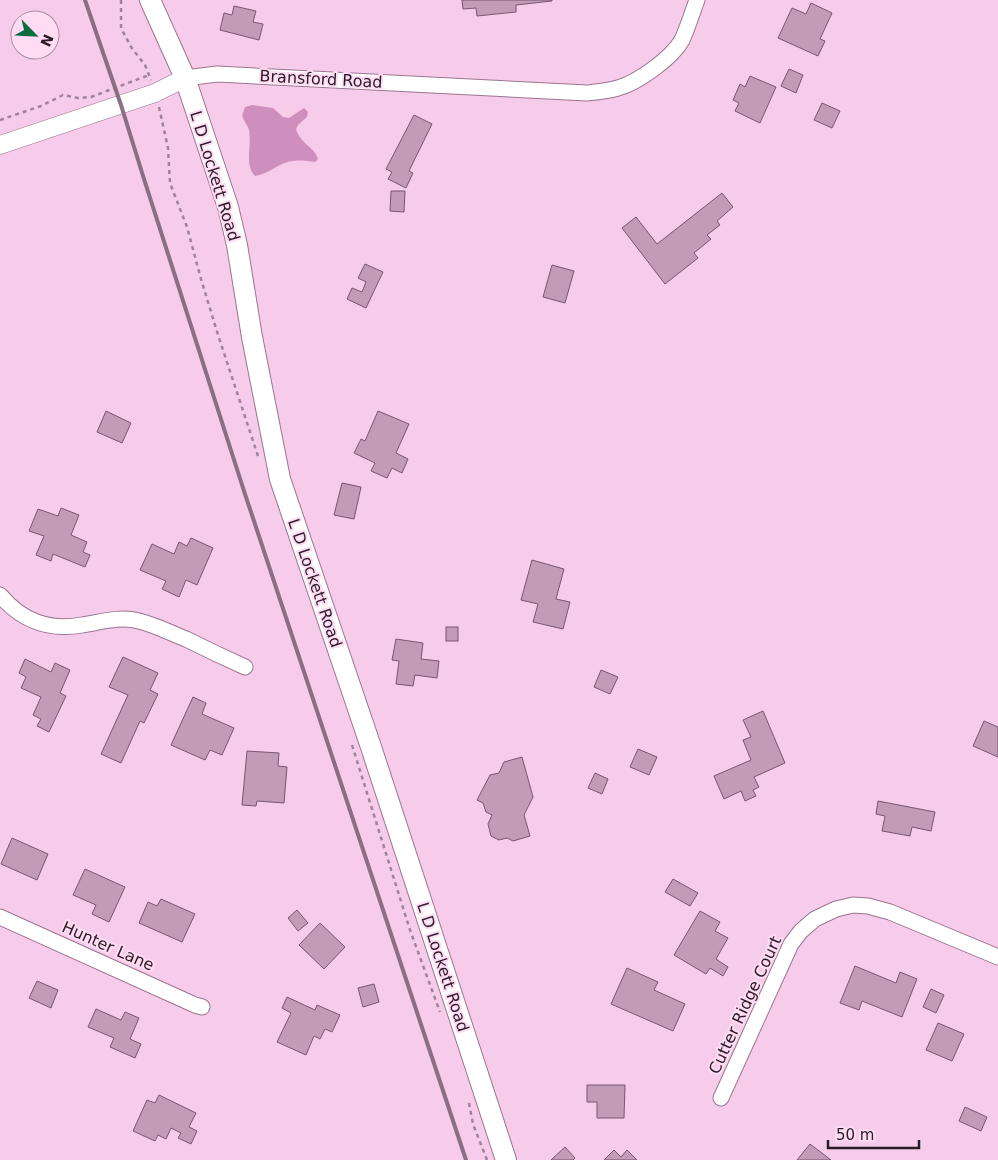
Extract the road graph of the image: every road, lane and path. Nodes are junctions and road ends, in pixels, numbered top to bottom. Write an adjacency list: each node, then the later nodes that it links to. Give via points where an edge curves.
1 (150, 0): 4 (main road, L D Lockett Road)
2 (697, 0): 4 (street, Bransford Road, via 681,41 658,65 633,82 587,94 217,74)
3 (149, 75): 5 (path, via 91,97 63,95)
4 (185, 78): 6 (street, Bransford Road, via 155,93); 13 (main road, L D Lockett Road, via 228,207 280,479)
5 (0, 120)
6 (0, 145)
7 (0, 595): 8 (street, via 26,618 37,622 79,626 107,620 139,621)
8 (245, 667)
9 (0, 917): 11 (street, Hunter Lane)
10 (998, 957): 12 (street, Cutter Ridge Court, via 868,906 836,909 815,919 791,944)
11 (202, 1006)
12 (721, 1098)
13 (506, 1160)

